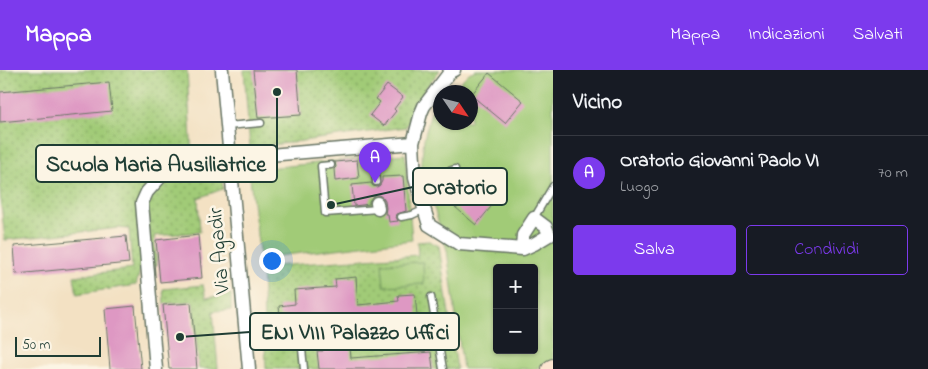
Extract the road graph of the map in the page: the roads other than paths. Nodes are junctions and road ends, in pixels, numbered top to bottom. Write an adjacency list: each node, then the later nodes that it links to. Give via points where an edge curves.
1 (222, 70): 4 (street, Via Agadir)
2 (454, 70): 5 (street, via 424,106)
3 (261, 123): 4 (lane)
4 (227, 126): 7 (street, Via Agadir)
5 (414, 143): 6 (street); 12 (street)
6 (373, 146): 7 (street); 10 (lane)
7 (230, 158): 19 (street, Via Agadir); 20 (street, via 173,163 144,197)
8 (331, 165): 13 (lane, via 321,166 325,213)
9 (455, 169): 12 (lane, via 434,176)
10 (376, 182)
11 (553, 186): 16 (lane)
12 (418, 188): 14 (street)
13 (378, 206)
14 (425, 209): 15 (lane, via 412,216); 17 (street, via 429,225 459,244)
15 (401, 217)
16 (534, 218): 17 (street, via 523,235); 17 (street, via 546,227 549,235)
17 (522, 248)
18 (431, 298): 23 (lane)
19 (246, 335): 21 (street, Via Agadir); 22 (lane, via 300,329)
20 (156, 369)
21 (249, 369)
22 (304, 369)
23 (443, 369)

